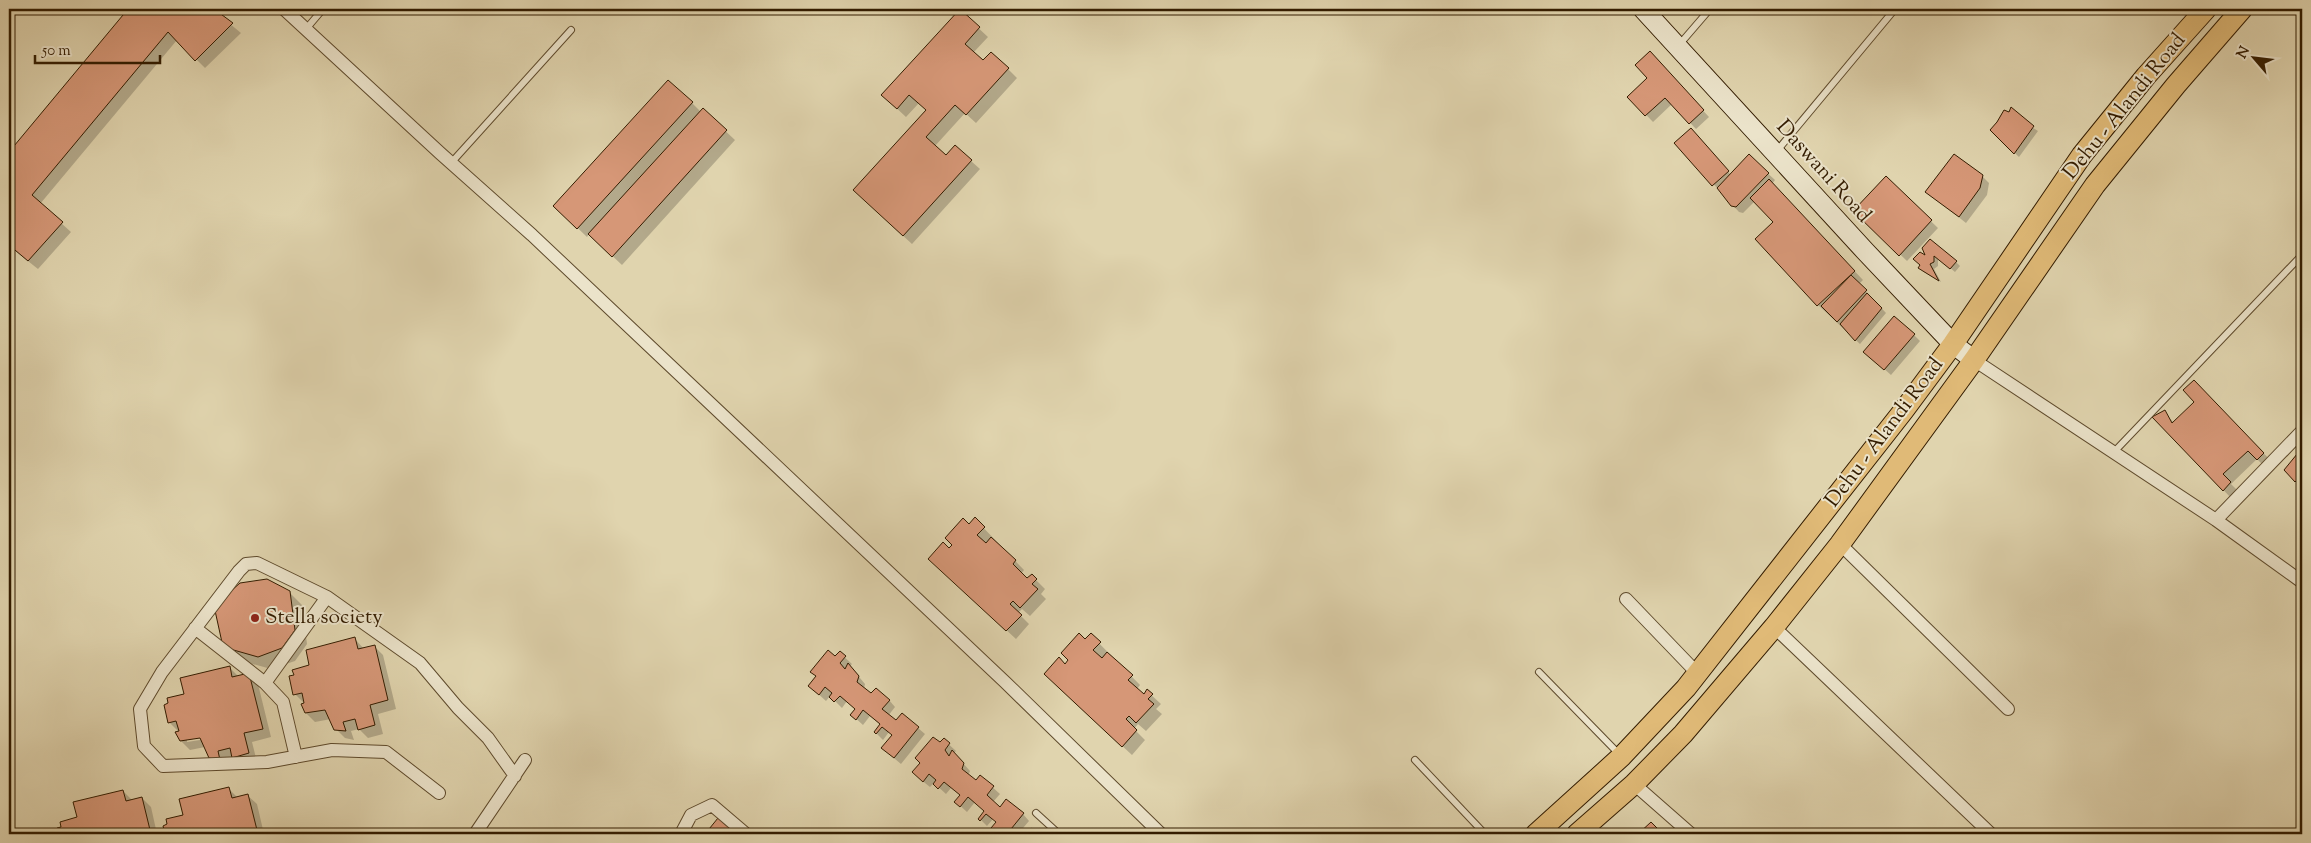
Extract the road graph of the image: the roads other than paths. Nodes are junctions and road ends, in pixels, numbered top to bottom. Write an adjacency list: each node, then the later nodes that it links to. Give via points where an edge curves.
1 (284, 9): 8 (street)
2 (323, 9): 8 (lane)
3 (1643, 9): 10 (street, Daswani Road)
4 (1710, 9): 10 (lane)
5 (1895, 9): 11 (lane)
6 (2206, 9): 14 (main road, Dehu - Alandi Road, via 2082,155)
7 (2242, 9): 15 (main road, Dehu - Alandi Road, via 2176,84 2095,185)
8 (306, 29): 12 (street)
9 (571, 30): 12 (lane)
10 (1678, 46): 11 (street, Daswani Road)
11 (1775, 153): 14 (street, Daswani Road)
12 (451, 163): 41 (street, via 532,235 1005,682)
13 (2302, 256): 17 (lane)
14 (1953, 344): 15 (street, Daswani Road); 26 (main road, Dehu - Alandi Road)
15 (1974, 360): 17 (street); 19 (main road, Dehu - Alandi Road)
16 (2302, 431): 18 (street)
17 (2113, 453): 18 (street)
18 (2216, 520): 20 (street)
19 (1840, 544): 23 (main road, Dehu - Alandi Road); 28 (street)
20 (2302, 582)
21 (327, 596): 24 (street, via 257,563 246,564 238,570); 27 (street); 33 (street, via 420,663 488,738)
22 (1626, 599): 26 (street)
23 (1774, 627): 34 (main road, Dehu - Alandi Road, via 1683,734); 46 (street)
24 (195, 628): 27 (street); 30 (street, via 162,672 140,709 144,746 163,766 267,762)
25 (1540, 672): 29 (lane)
26 (1698, 674): 29 (main road, Dehu - Alandi Road)
27 (265, 683): 30 (street, via 283,702)
28 (2008, 709)
29 (1622, 756): 43 (main road, Dehu - Alandi Road)
30 (296, 757): 35 (street, via 332,750 386,752)
31 (525, 760): 33 (street)
32 (1415, 760): 42 (lane)
33 (515, 776): 37 (street)
34 (1634, 784): 44 (main road, Dehu - Alandi Road); 45 (street)
35 (439, 793)
36 (1036, 813): 40 (lane)
37 (475, 834)
38 (681, 834): 39 (street, via 690,815 712,805)
39 (746, 834)
40 (1059, 834)
41 (1160, 834)
42 (1485, 834)
43 (1536, 834)
44 (1577, 834)
45 (1691, 834)
46 (1991, 834)

